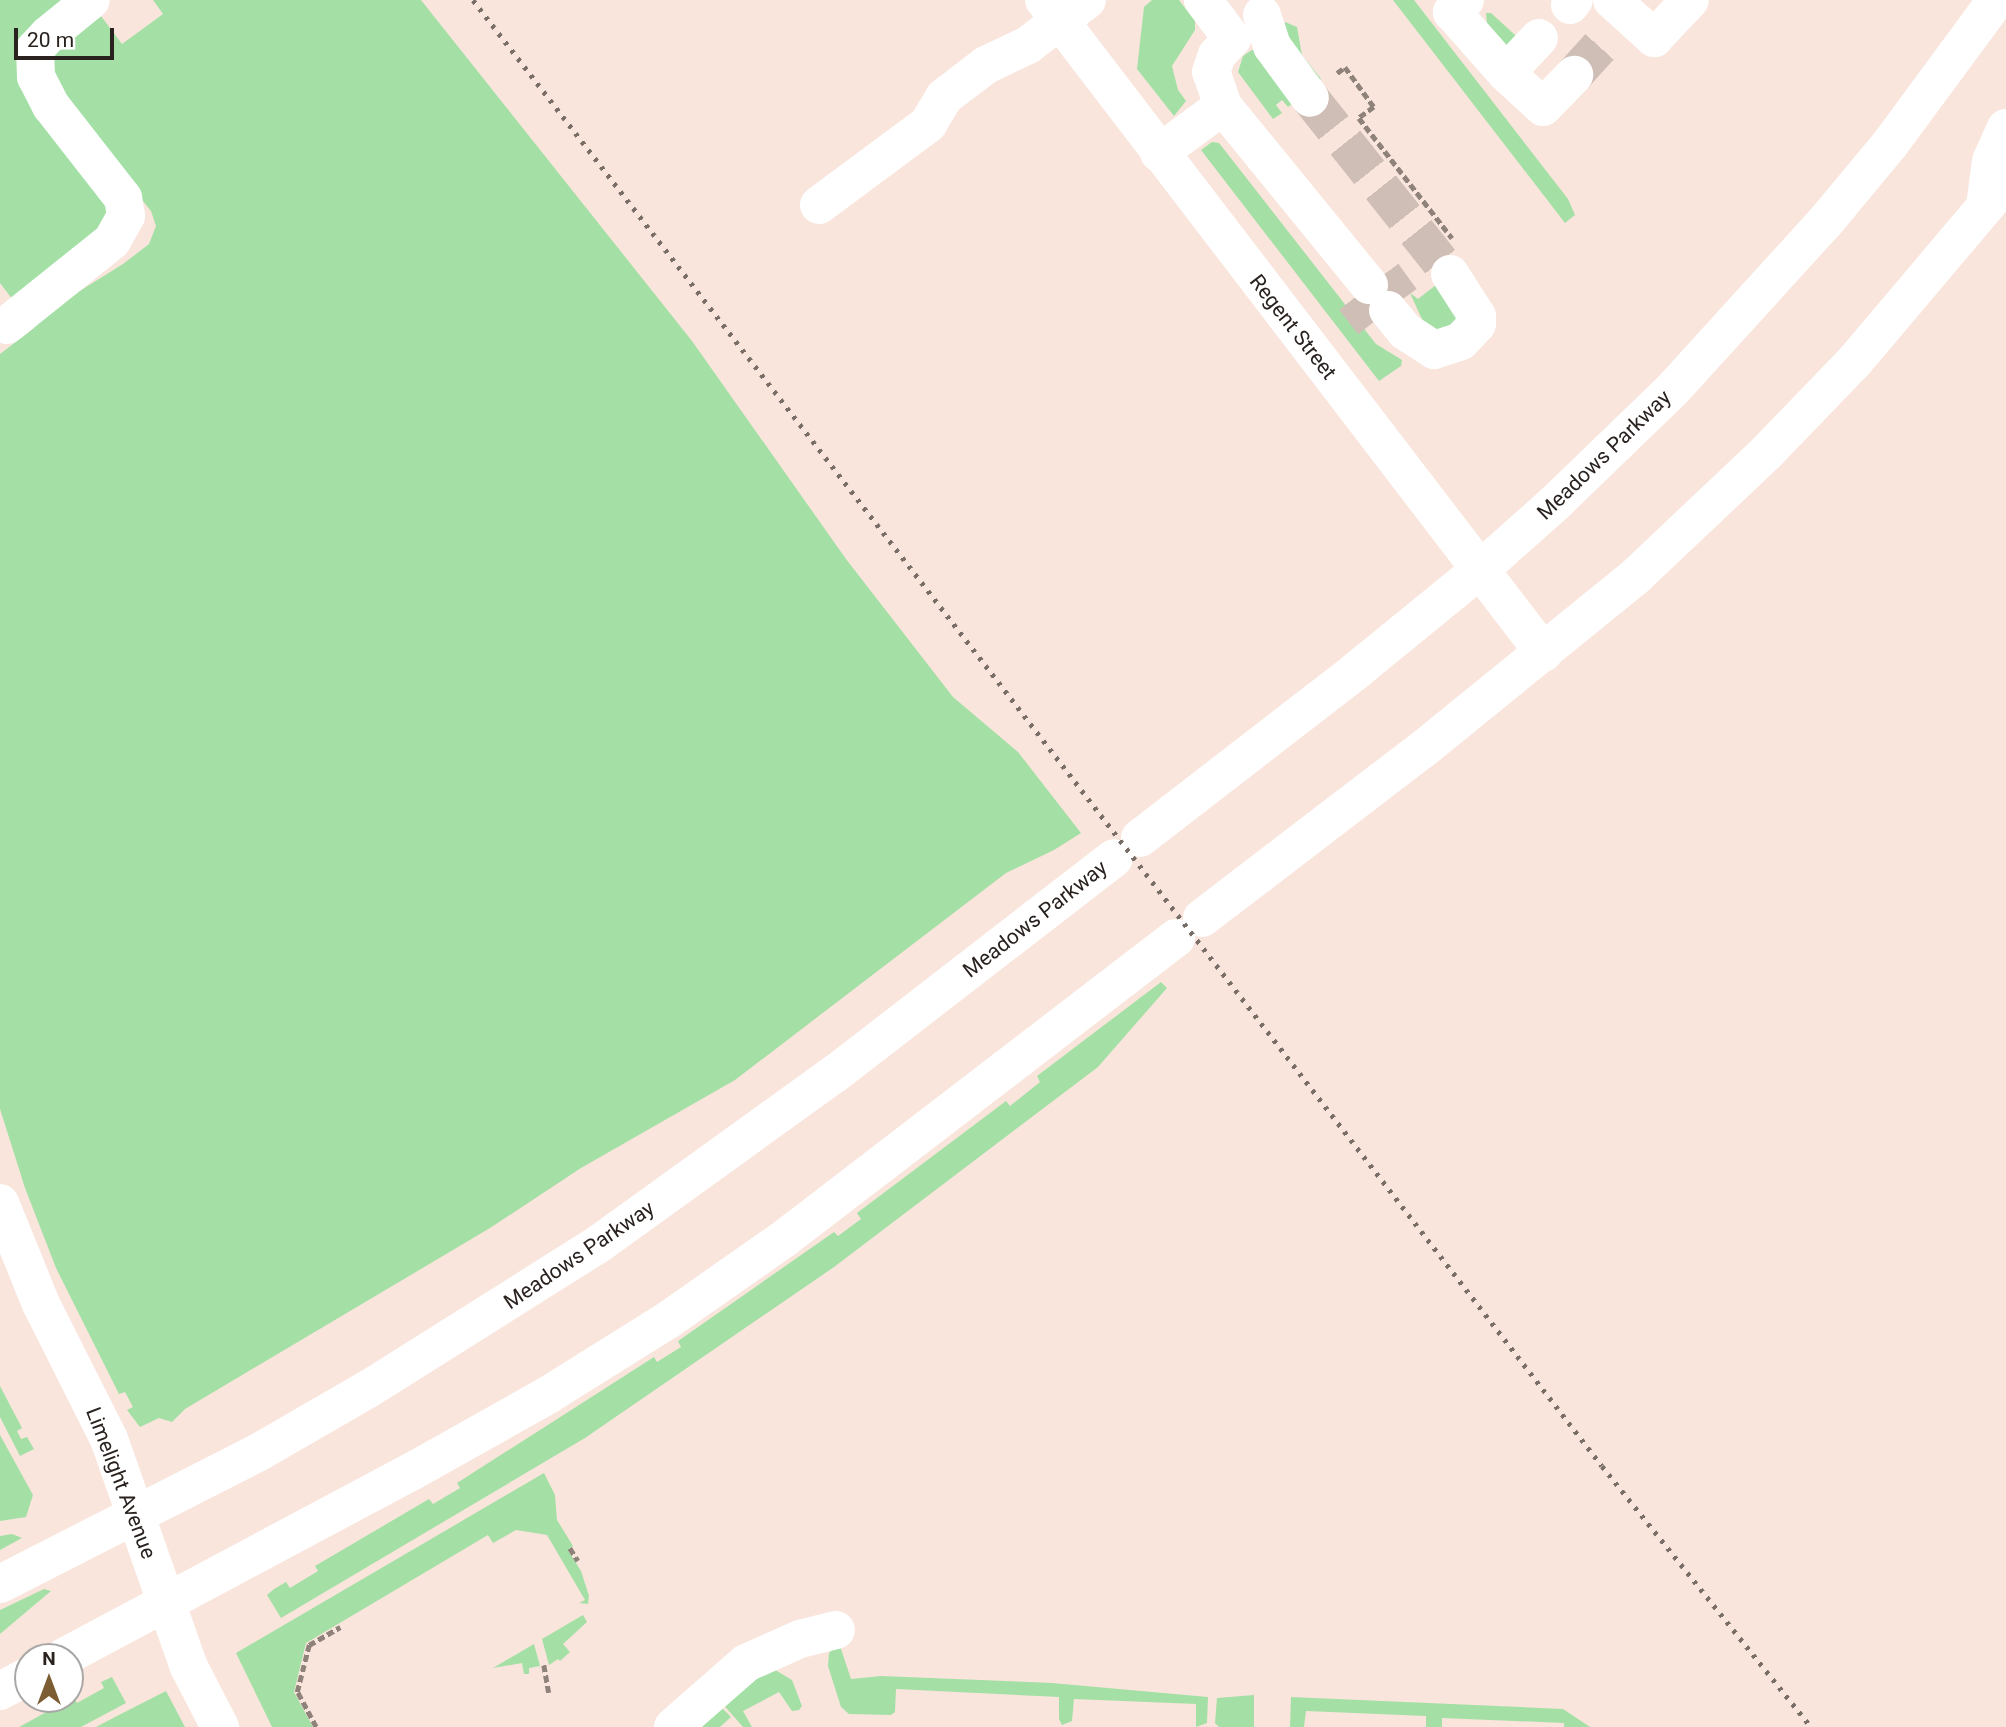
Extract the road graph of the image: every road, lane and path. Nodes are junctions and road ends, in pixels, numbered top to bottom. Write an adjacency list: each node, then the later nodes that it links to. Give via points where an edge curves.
1 (92, 0): 18 (main road, via 35,50 36,77 51,106 123,198 125,216 112,241)
2 (1203, 0): 9 (main road)
3 (1465, 0): 10 (main road, via 1452,12)
4 (1690, 0): 8 (main road, via 1654,38)
5 (1996, 0): 19 (main road, Meadows Parkway, via 1890,144 1761,295 1663,399)
6 (1064, 7): 14 (main road, Regent Street); 16 (main road, via 1028,45 986,65 944,97 928,124)
7 (1271, 7): 9 (main road); 11 (main road, via 1272,46)
8 (1600, 10)
9 (1232, 39): 12 (main road, via 1217,55 1211,72)
10 (1516, 82): 10 (main road, via 1556,58 1543,107)
11 (1320, 89): 17 (path, via 1345,67 1374,107 1359,118)
12 (1223, 106): 14 (main road); 17 (main road, via 1249,140 1252,170 1405,331 1434,350 1461,341 1477,324 1475,308)
13 (2006, 128): 15 (main road, via 1991,161)
14 (1159, 153): 19 (main road, Regent Street)
15 (1996, 195): 20 (main road, via 1854,362 1766,453 1636,576)
16 (819, 205)
17 (1452, 257)
18 (2, 324)
19 (1481, 569): 20 (main road, Regent Street); 22 (main road, Meadows Parkway, via 826,1081 600,1243 370,1388)
20 (1544, 653): 26 (main road, via 785,1238 668,1320 525,1408)
21 (0, 1203): 22 (main road, Limelight Avenue, via 41,1304 109,1439)
22 (136, 1516): 25 (main road, Meadows Parkway); 26 (main road, Limelight Avenue)
23 (570, 1548): 24 (path)
24 (578, 1561)
25 (0, 1584)
26 (167, 1603): 29 (main road); 32 (main road, Limelight Avenue, via 189,1667)
27 (340, 1627): 33 (path, via 309,1645 297,1692)
28 (836, 1630): 34 (main road, via 800,1639 746,1663)
29 (84, 1647)
30 (544, 1665): 31 (path)
31 (549, 1693)
32 (220, 1727)
33 (316, 1727)
34 (673, 1727)

